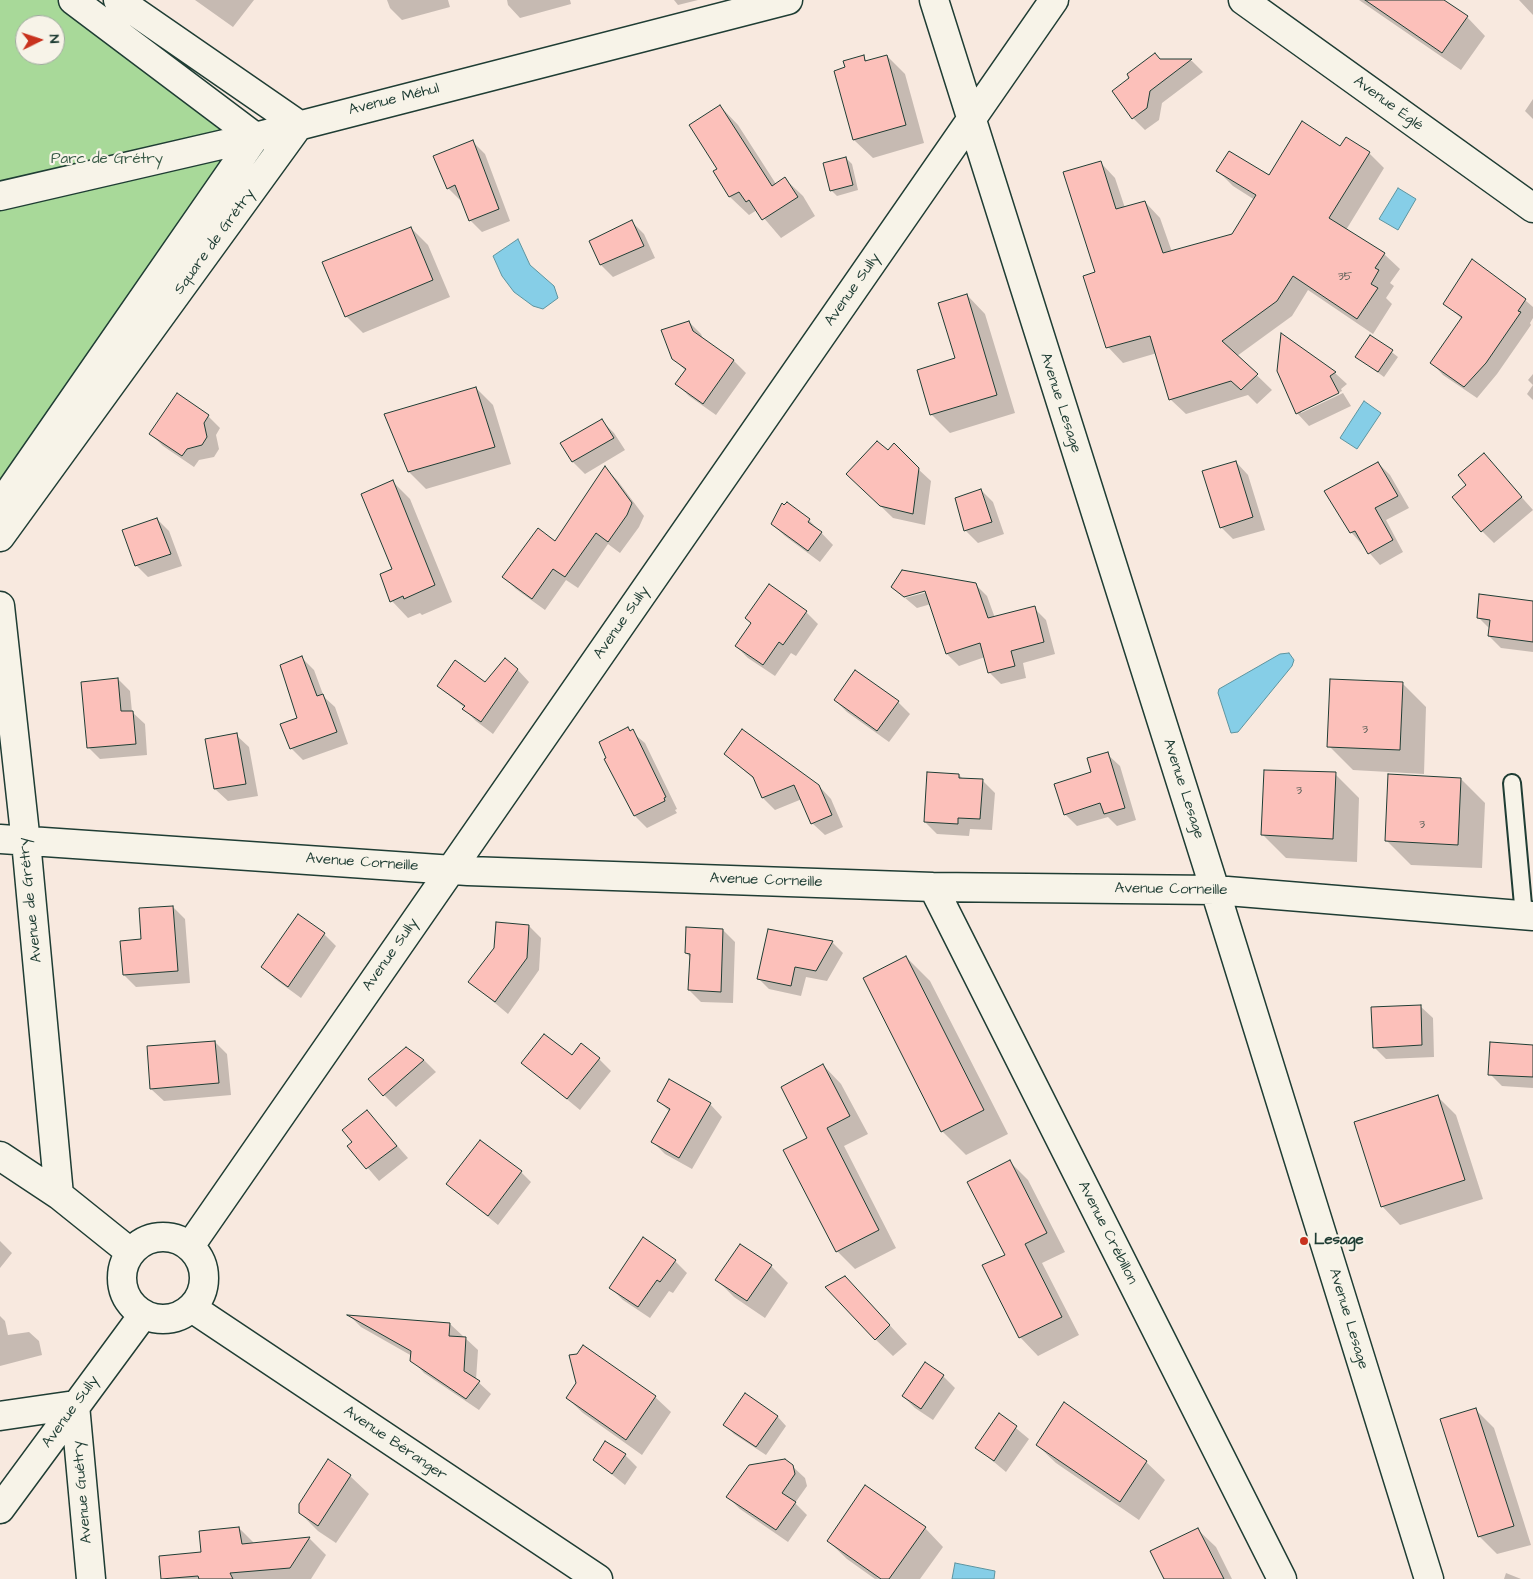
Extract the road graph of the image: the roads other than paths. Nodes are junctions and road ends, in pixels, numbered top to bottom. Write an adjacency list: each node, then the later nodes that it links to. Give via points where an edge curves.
1 (73, 0): 9 (street)
2 (118, 0): 8 (street)
3 (788, 0): 8 (street, Avenue Méhul)
4 (934, 0): 7 (street, Avenue Lesage)
5 (1054, 0): 7 (street, Avenue Sully)
6 (1243, 0): 11 (street, Avenue Églé)
7 (970, 121): 17 (street, Avenue Sully); 19 (street, Avenue Lesage)
8 (300, 125): 9 (street, Avenue Méhul); 13 (street, Square de Grétry)
9 (255, 137): 10 (street, Avenue Méhul); 12 (street, Square de Grétry)
10 (0, 196)
11 (1533, 208)
12 (0, 506)
13 (0, 536)
14 (0, 606): 16 (street, Avenue de Grétry)
15 (1512, 783): 20 (lane)
16 (13, 840): 17 (street, Avenue Corneille); 22 (street, Avenue de Grétry)
17 (451, 869): 18 (street, Avenue Corneille); 23 (street, Avenue Sully)
18 (933, 887): 19 (street, Avenue Corneille); 32 (street, Avenue Crébillon)
19 (1215, 890): 20 (street, Avenue Corneille); 33 (street, Avenue Lesage)
20 (1529, 916)
21 (0, 1156): 22 (street)
22 (59, 1195): 24 (street)
23 (190, 1246): 24 (street, via 165,1236 140,1243); 25 (street, via 199,1256 205,1283)
24 (130, 1252): 26 (street, via 124,1262 122,1286 126,1298)
25 (192, 1308): 26 (street, via 169,1320); 31 (street, Avenue Béranger)
26 (144, 1315): 27 (street, Avenue Sully)
27 (75, 1406): 28 (street); 29 (street, Avenue Sully); 30 (street, Avenue Guétry)
28 (0, 1416)
29 (0, 1509)
30 (91, 1579)
31 (598, 1579)
32 (1282, 1579)
33 (1428, 1579)

